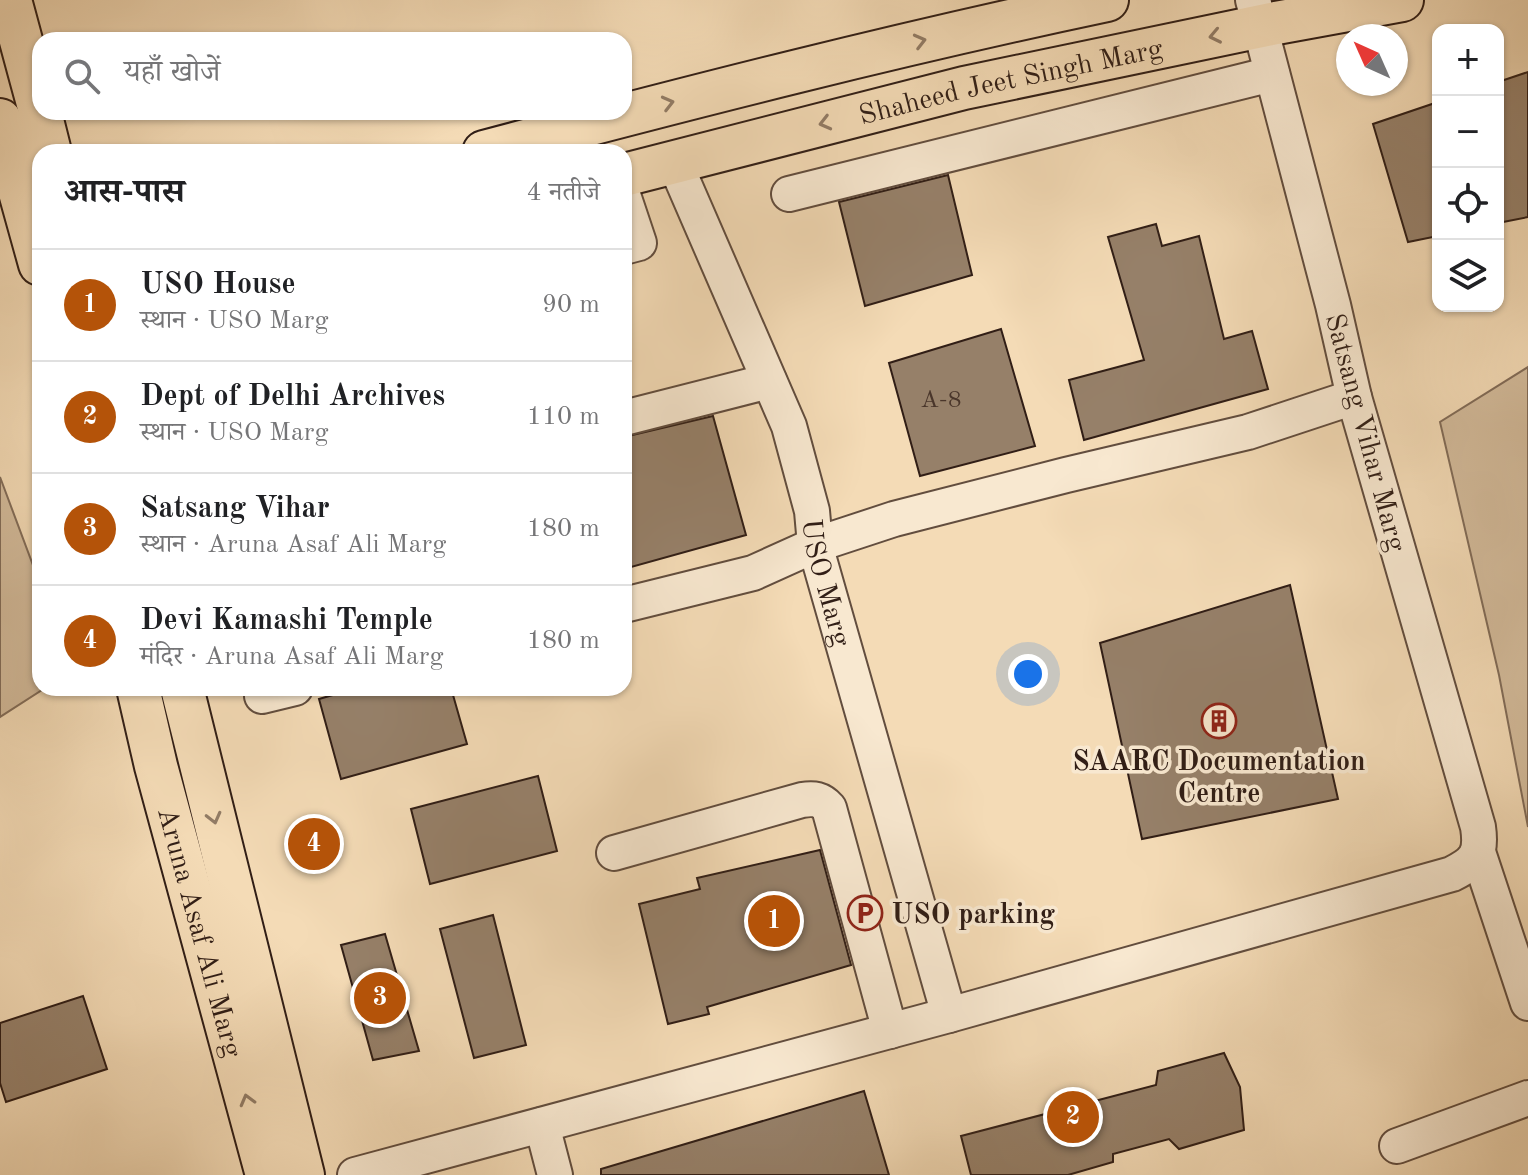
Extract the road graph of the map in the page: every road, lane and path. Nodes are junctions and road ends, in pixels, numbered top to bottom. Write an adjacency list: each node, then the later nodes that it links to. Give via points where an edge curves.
1 (10, 0): 6 (main road)
2 (1107, 0): 7 (main road, Shaheed Jeet Singh Marg, one-way to 2)
3 (1402, 0): 4 (main road, Shaheed Jeet Singh Marg)
4 (1256, 13): 5 (street, Satsang Vihar Marg); 11 (main road, Shaheed Jeet Singh Marg, one-way to 11)
5 (1272, 74): 13 (street); 18 (street, Satsang Vihar Marg)
6 (32, 78)
7 (632, 112)
8 (0, 120): 15 (main road)
9 (604, 120): 10 (main road, Shaheed Jeet Singh Marg, one-way to 9)
10 (514, 144)
11 (674, 161): 12 (main road, Shaheed Jeet Singh Marg); 17 (street, USO Marg)
12 (632, 173)
13 (789, 194)
14 (632, 222): 16 (street, via 639,243)
15 (32, 235)
16 (632, 245)
17 (769, 381): 19 (street); 20 (street, USO Marg, via 799,460)
18 (1354, 397): 20 (street, via 1248,432 894,519); 27 (street, Satsang Vihar Marg, via 1478,827)
19 (632, 416)
20 (815, 545): 21 (street, via 753,573); 29 (street, USO Marg)
21 (632, 603)
22 (140, 696): 25 (main road, Aruna Asaf Ali Marg)
23 (184, 696): 24 (main road, Aruna Asaf Ali Marg)
24 (199, 755): 25 (street); 35 (main road, Aruna Asaf Ali Marg, one-way to 35)
25 (156, 766): 34 (main road, Aruna Asaf Ali Marg, one-way to 25)
26 (614, 853): 30 (street, via 802,800 822,801 829,808)
27 (1475, 858): 28 (street, Satsang Vihar Marg); 29 (street, via 1452,874)
28 (1528, 1003)
29 (949, 1015): 30 (street)
30 (890, 1031): 32 (street)
31 (1528, 1098): 33 (street)
32 (542, 1125): 36 (street); 37 (street)
33 (1397, 1146)
34 (267, 1175)
35 (303, 1175)
36 (355, 1175)
37 (555, 1175)

